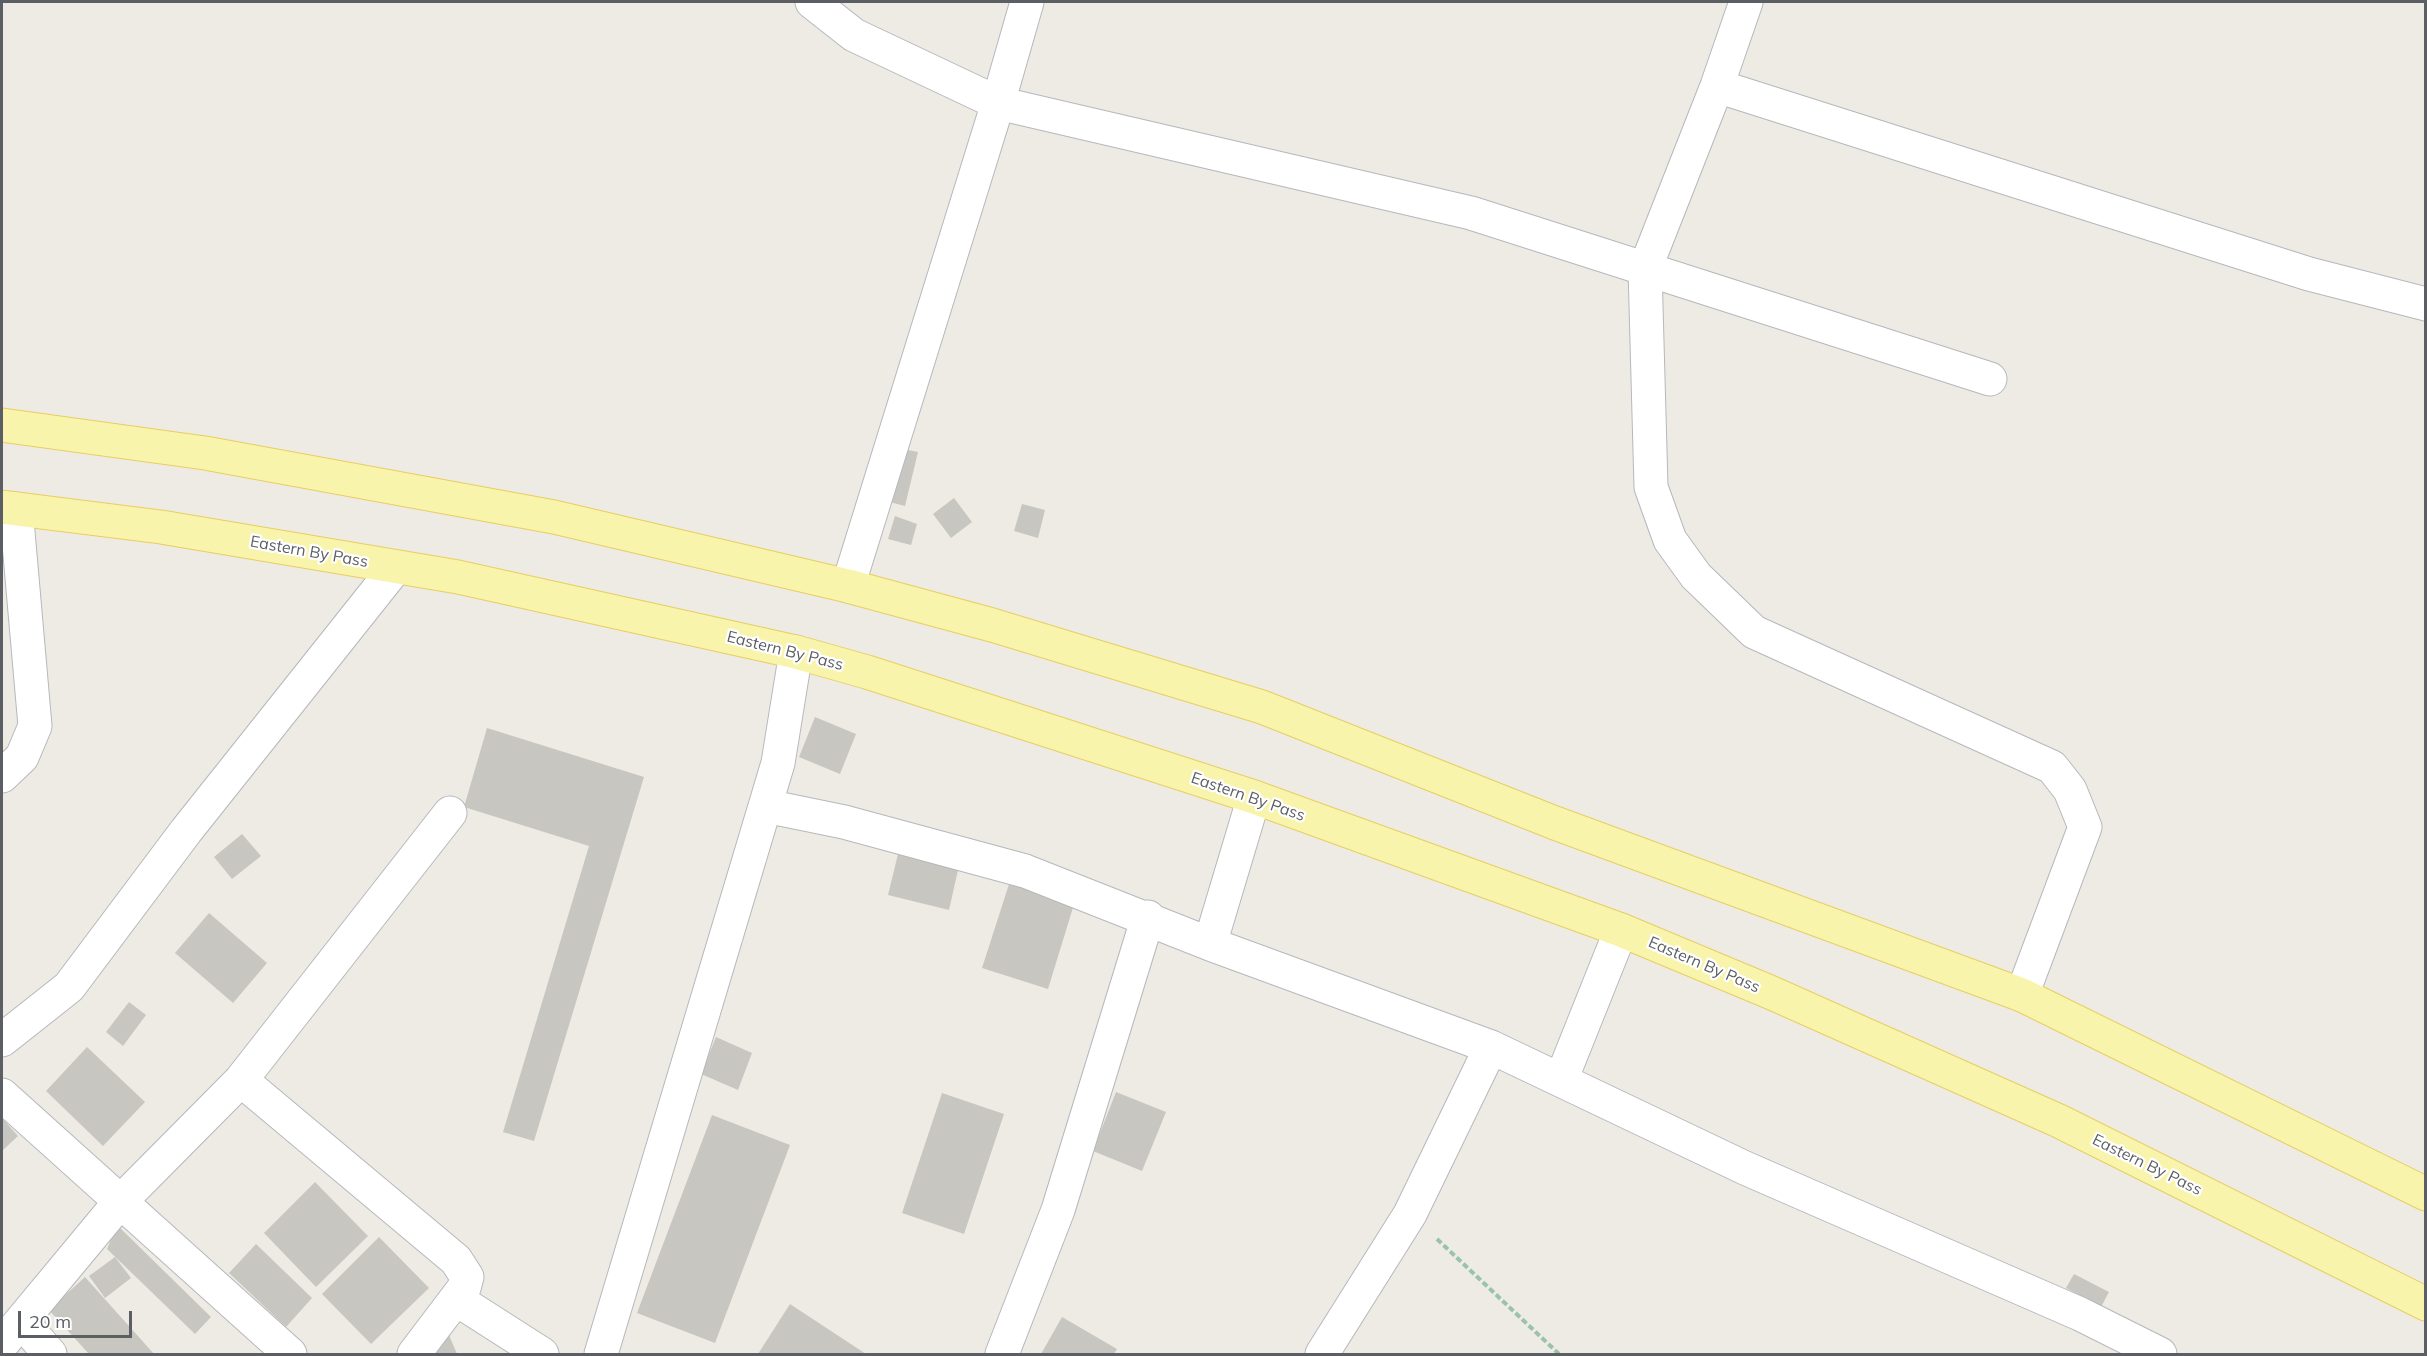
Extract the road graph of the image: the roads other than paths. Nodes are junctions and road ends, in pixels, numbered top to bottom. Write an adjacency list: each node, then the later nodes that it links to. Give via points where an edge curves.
1 (812, 2): 5 (street, via 855,35)
2 (1027, 2): 5 (street)
3 (1746, 2): 4 (street)
4 (1717, 86): 6 (street); 7 (street, via 2309,273)
5 (998, 103): 6 (street, via 1471,213); 12 (street)
6 (1646, 269): 8 (street); 21 (street, via 1651,487 1670,540 1696,576 1754,632 2052,767 2070,790 2085,827)
7 (2426, 304)
8 (1990, 379)
9 (2, 425): 12 (main road, via 205,453 543,515)
10 (9, 508): 11 (main road, Eastern By Pass, via 161,527); 14 (street, via 35,726 22,757)
11 (396, 567): 13 (main road, Eastern By Pass); 22 (street, via 186,831 69,987)
12 (848, 586): 21 (main road, via 1262,707 1555,823)
13 (796, 652): 15 (main road, Eastern By Pass); 16 (street, via 778,763)
14 (2, 776)
15 (1254, 797): 19 (main road, Eastern By Pass); 20 (street)
16 (766, 806): 18 (street, via 844,822 1025,871); 36 (street)
17 (450, 813): 24 (street)
18 (1148, 917): 20 (street); 37 (street, via 1058,1210)
19 (1621, 930): 25 (street); 30 (main road, Eastern By Pass, via 2059,1121)
20 (1210, 944): 23 (street)
21 (2022, 995): 27 (main road)
22 (2, 1040)
23 (1491, 1047): 25 (street); 38 (street, via 1410,1214)
24 (241, 1080): 28 (street); 29 (street, via 456,1260 466,1277)
25 (1561, 1080): 39 (street, via 1745,1168 2080,1314)
26 (2, 1095): 28 (street)
27 (2426, 1194)
28 (119, 1203): 31 (street); 33 (street)
29 (456, 1299): 34 (street); 35 (street)
30 (2426, 1304)
31 (11, 1333): 32 (street)
32 (50, 1354)
33 (290, 1354)
34 (414, 1354)
35 (542, 1354)
36 (601, 1354)
37 (1002, 1354)
38 (1323, 1354)
39 (2160, 1354)

